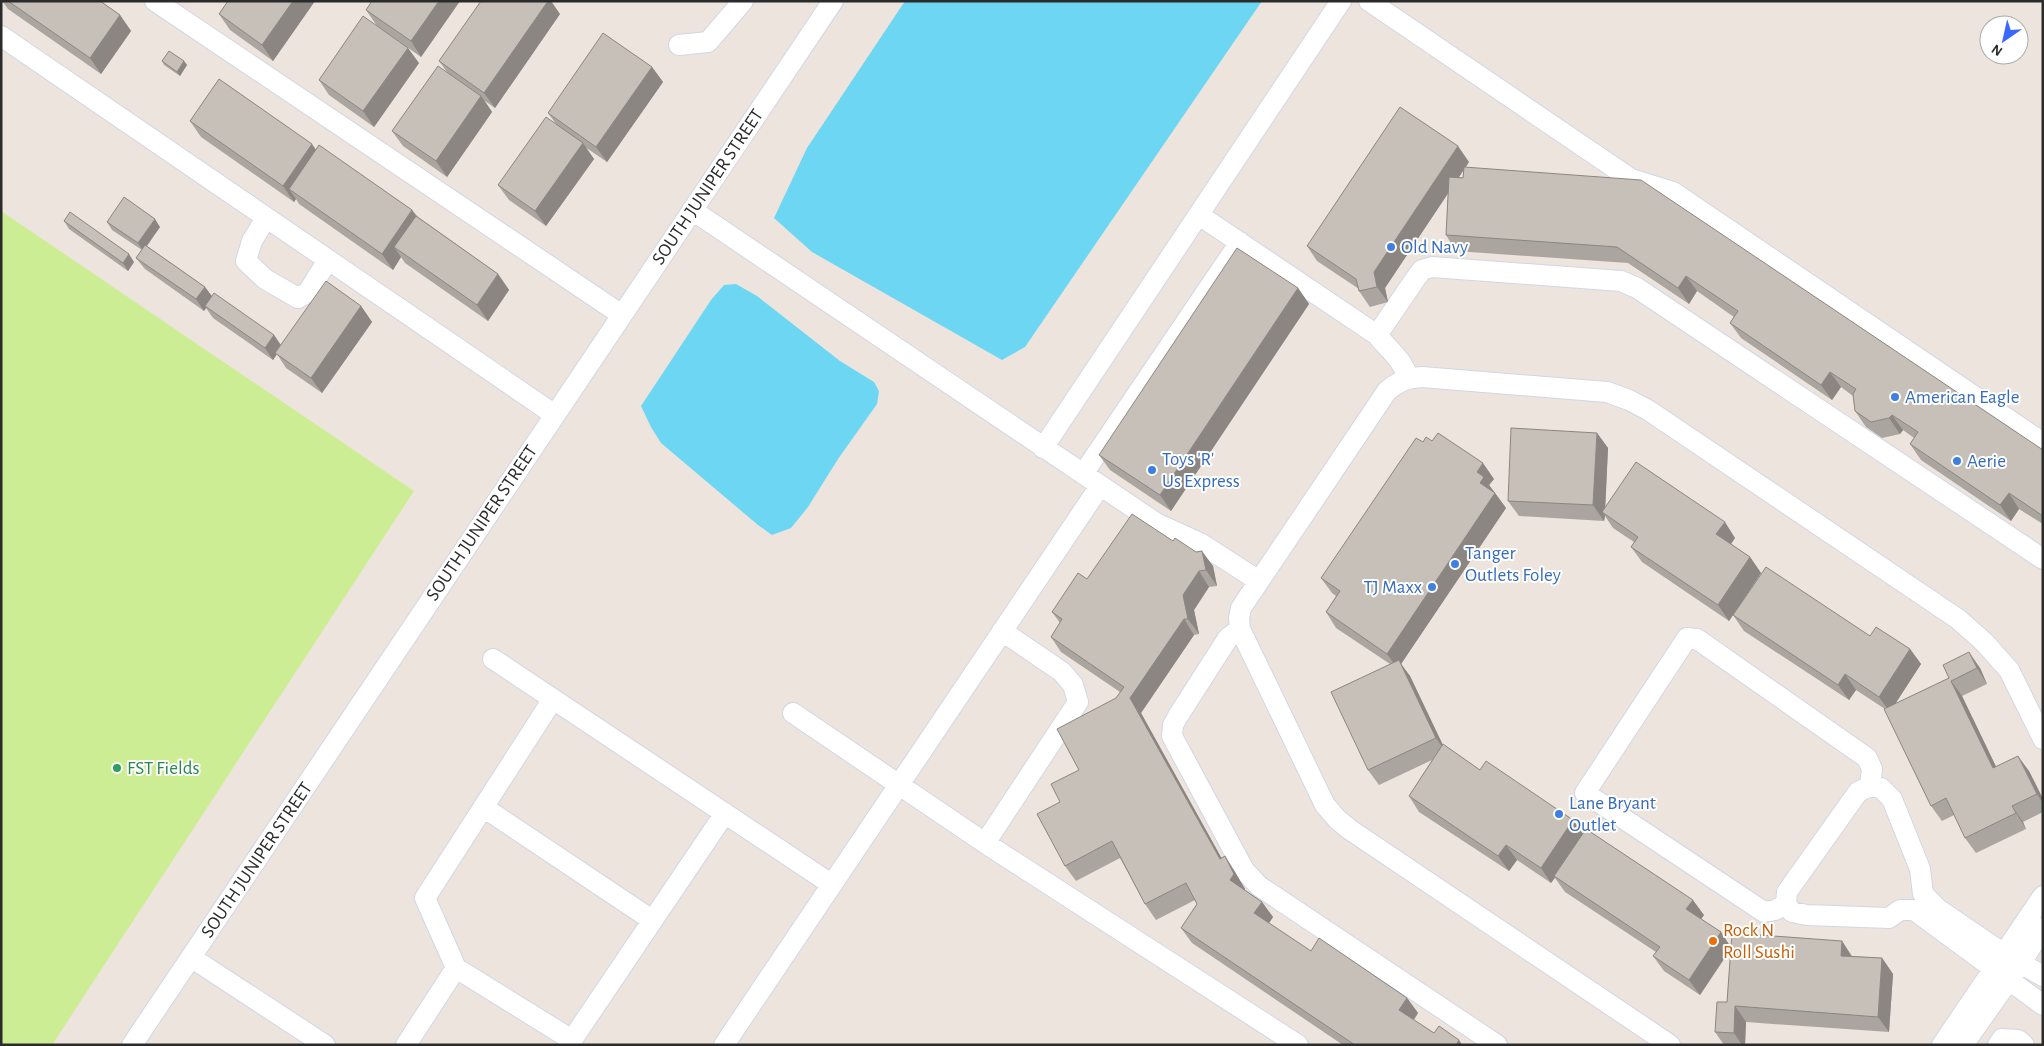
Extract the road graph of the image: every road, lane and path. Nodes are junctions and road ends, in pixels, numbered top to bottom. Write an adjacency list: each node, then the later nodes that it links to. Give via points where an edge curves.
1 (155, 1): 13 (street)
2 (743, 1): 7 (street, via 708,42)
3 (833, 1): 8 (street, SOUTH JUNIPER STREET)
4 (1341, 1): 9 (street)
5 (1369, 1): 17 (street, via 1631,179 1673,192)
6 (1, 36): 10 (street)
7 (680, 45)
8 (692, 210): 13 (street, SOUTH JUNIPER STREET); 18 (street)
9 (1199, 215): 11 (street); 18 (street)
10 (266, 218): 12 (street); 12 (street, via 252,241 246,261 265,279 298,298 308,292)
11 (1240, 242): 14 (street); 19 (street)
12 (328, 260): 16 (street)
13 (622, 315): 16 (street, SOUTH JUNIPER STREET)
14 (1377, 335): 15 (street, via 1404,364); 21 (street, via 1422,270 1432,267 1621,281 1637,288)
15 (1408, 378): 22 (street, via 1397,382 1388,391); 28 (street, via 1607,392 1648,410 1958,619 2009,670)
16 (555, 415): 39 (street, SOUTH JUNIPER STREET)
17 (2043, 443)
18 (1043, 448): 19 (street)
19 (1083, 474): 20 (street)
20 (1100, 486): 22 (street, via 1156,523 1200,543); 24 (street)
21 (2043, 559)
22 (1260, 581): 23 (street, via 1241,608)
23 (1240, 629): 50 (street, via 1228,638 1178,716 1172,736 1244,870 1259,886); 51 (street, via 1325,805 1337,819)
24 (1002, 631): 29 (street); 33 (street, via 1062,672 1074,686 1078,702)
25 (492, 659): 26 (street)
26 (553, 699): 31 (street); 32 (street)
27 (793, 713): 29 (street)
28 (2043, 740)
29 (898, 786): 33 (street); 34 (street)
30 (1870, 786): 36 (street, via 1858,792 1850,802 1787,892); 36 (street, via 1872,768 1867,758 1696,639 1688,638 1584,793 1764,912); 40 (street, via 1881,788 1892,798 1920,869 1923,894)
31 (483, 807): 37 (street); 41 (street, via 424,898)
32 (725, 812): 34 (street); 37 (street)
33 (985, 843): 49 (street)
34 (832, 884): 48 (street)
35 (2043, 896): 40 (street)
36 (1786, 904): 40 (street, via 1792,912 1807,915 1889,918 1900,910 1914,910 1980,957)
37 (652, 920): 41 (street, via 572,1040)
38 (2043, 928): 40 (street)
39 (192, 958): 45 (street, SOUTH JUNIPER STREET); 46 (street)
40 (2006, 962): 42 (street); 43 (street); 52 (street)
41 (456, 968): 47 (street)
42 (2043, 976)
43 (2009, 980): 44 (street); 53 (street)
44 (2043, 1005)
45 (132, 1045)
46 (325, 1045)
47 (406, 1045)
48 (724, 1045)
49 (1298, 1045)
50 (1497, 1045)
51 (1670, 1045)
52 (1942, 1045)
53 (1963, 1045)
54 (1998, 1045): 55 (street, via 2002,1039 2018,1040)
55 (2024, 1045)

